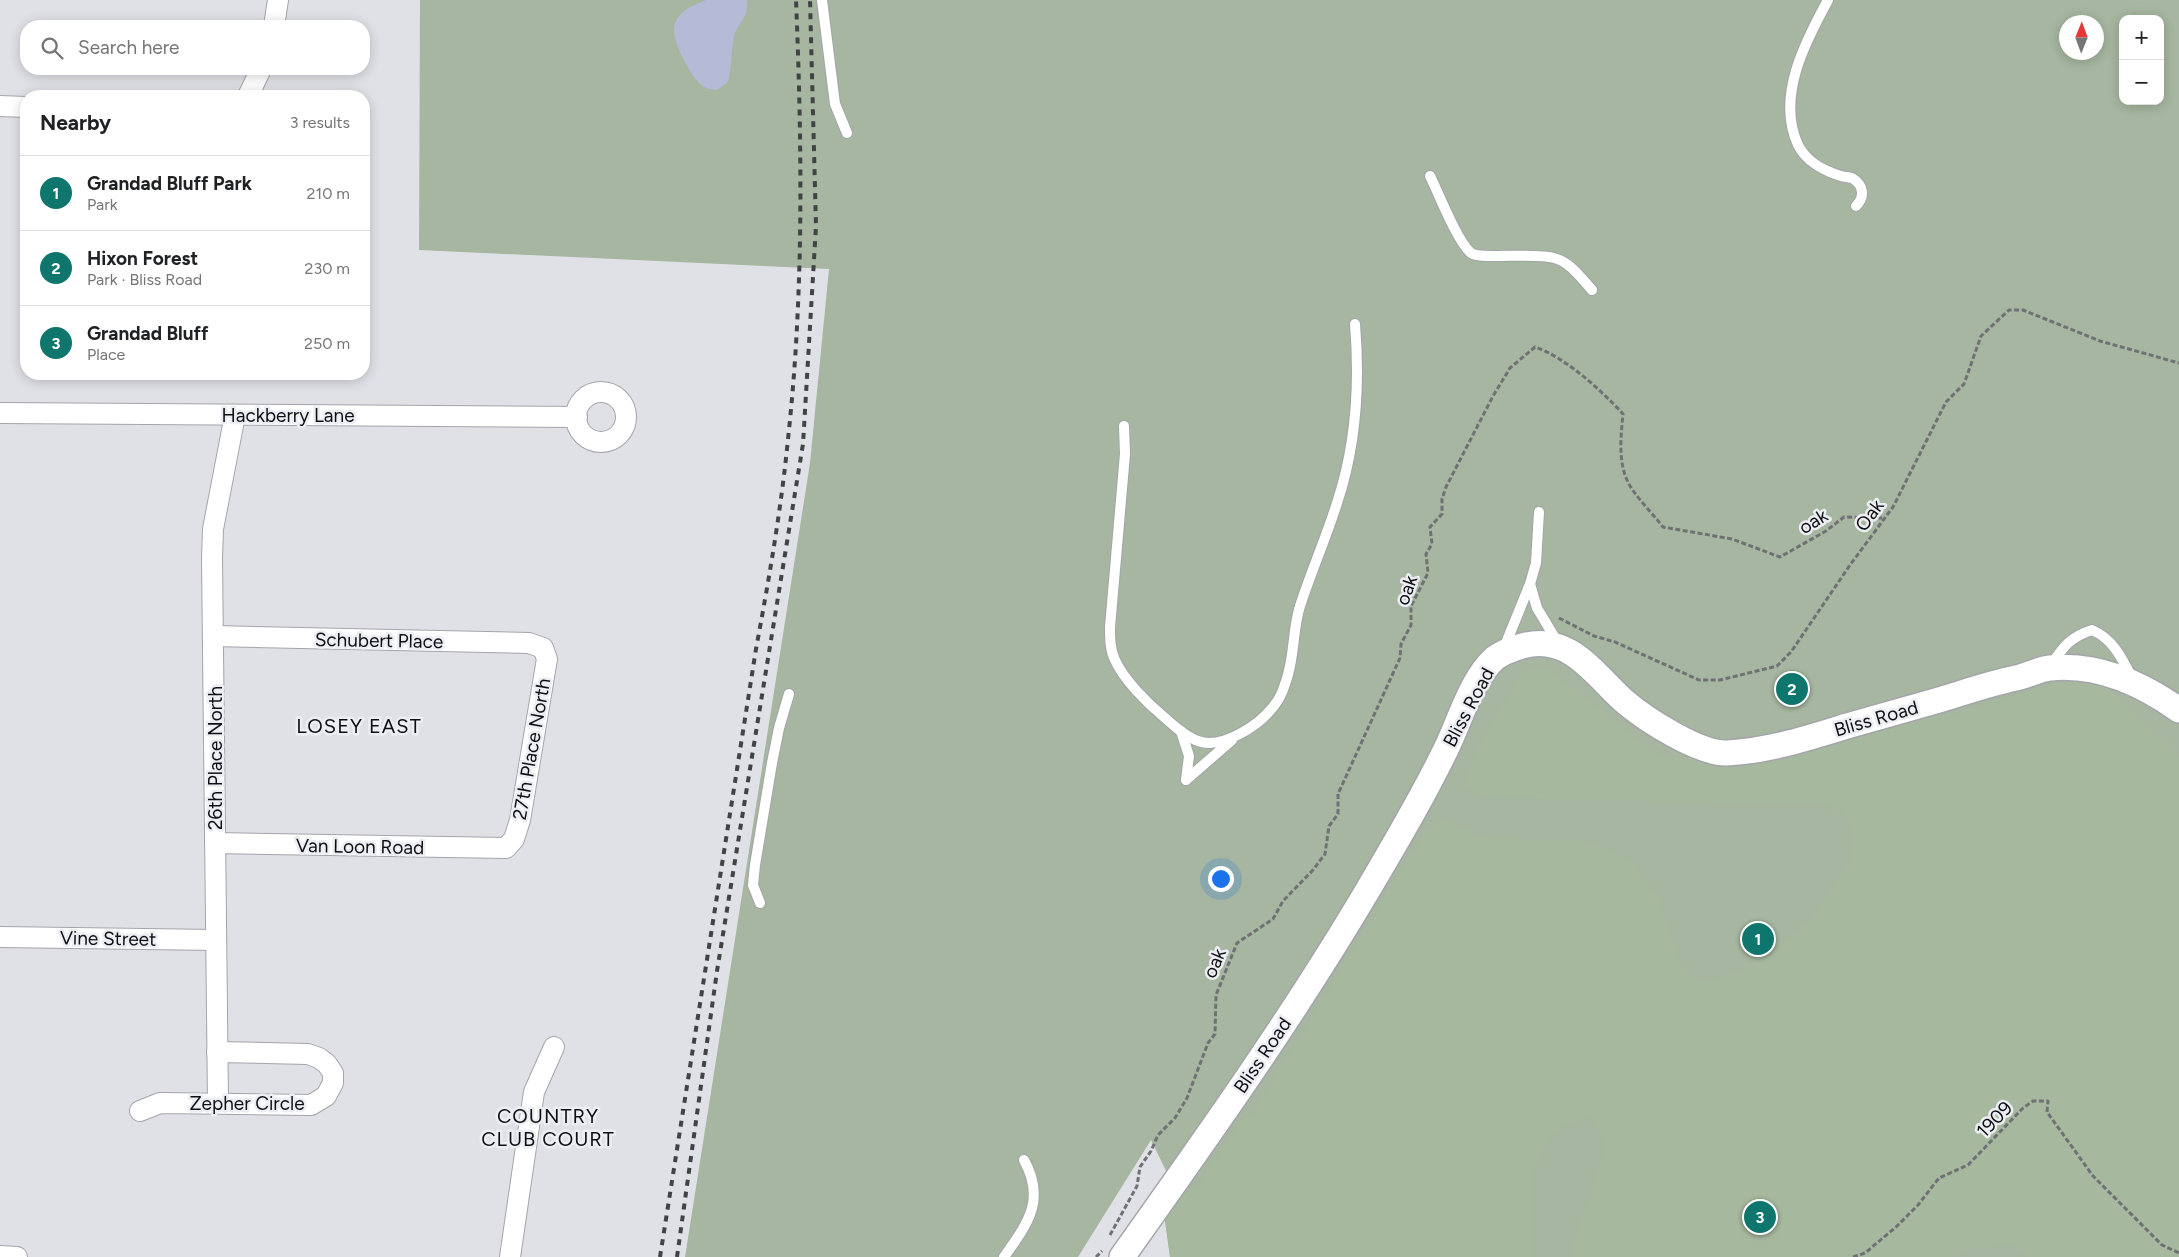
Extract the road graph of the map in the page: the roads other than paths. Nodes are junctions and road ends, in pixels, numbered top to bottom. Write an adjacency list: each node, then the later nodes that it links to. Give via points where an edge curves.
1 (278, 0): 4 (street)
2 (822, 0): 9 (lane, via 835,104)
3 (1828, 0): 11 (lane, via 1807,42 1792,85 1792,117 1798,145 1806,156 1829,172 1851,178 1859,184 1862,200)
4 (275, 20)
5 (258, 75): 6 (street)
6 (251, 90)
7 (0, 106): 8 (street)
8 (20, 107)
9 (847, 133)
10 (1430, 176): 12 (lane, via 1460,236 1473,254 1479,257 1515,254 1555,258 1572,268)
11 (1856, 206)
12 (1592, 290)
13 (1356, 324): 29 (lane, via 1358,360 1350,451 1338,502 1299,609 1286,683 1274,707)
14 (0, 413): 15 (street, Hackberry Lane)
15 (234, 415): 16 (street, Hackberry Lane); 20 (street, 26th Place North, via 213,530)
16 (577, 418)
17 (1124, 426): 28 (lane, via 1111,646 1115,661 1148,704)
18 (1539, 512): 19 (lane, via 1536,563)
19 (1530, 584): 22 (lane, via 1539,610); 23 (lane)
20 (214, 636): 21 (street, Schubert Place, via 529,643); 30 (street, 26th Place North)
21 (543, 648): 31 (street, 27th Place North, via 547,659 520,820 514,839)
22 (1562, 648): 23 (street, Bliss Road, via 1547,642); 24 (street, Bliss Road, via 1580,659 1649,720 1696,746 1723,753 1819,736)
23 (1502, 654): 40 (street, Bliss Road, via 1480,677 1431,779 1305,991)
24 (2049, 668): 25 (street, Bliss Road, via 2110,673); 25 (lane, via 2065,643 2092,630 2103,634 2118,651)
25 (2135, 682): 27 (street, Bliss Road)
26 (789, 694): 32 (lane, via 773,754 754,870 754,885)
27 (2179, 710)
28 (1181, 731): 29 (lane, via 1199,742 1219,742); 29 (lane, via 1189,756 1186,780)
29 (1234, 737)
30 (215, 843): 31 (street, Van Loon Road); 34 (street, 26th Place North)
31 (506, 848)
32 (760, 903)
33 (0, 937): 34 (street, Vine Street)
34 (216, 940): 36 (street, 26th Place North)
35 (554, 1047): 43 (street, via 534,1092)
36 (217, 1052): 37 (street, 26th Place North); 37 (street, Zepher Circle, via 308,1054 327,1064 333,1083 330,1091 311,1105)
37 (218, 1103): 38 (street, Zepher Circle, via 160,1103)
38 (140, 1111)
39 (1024, 1160): 44 (lane, via 1032,1173 1036,1191 1034,1203 1027,1222)
40 (1111, 1247)
41 (0, 1256): 42 (street)
42 (17, 1257)
43 (510, 1257)
44 (1004, 1257)

